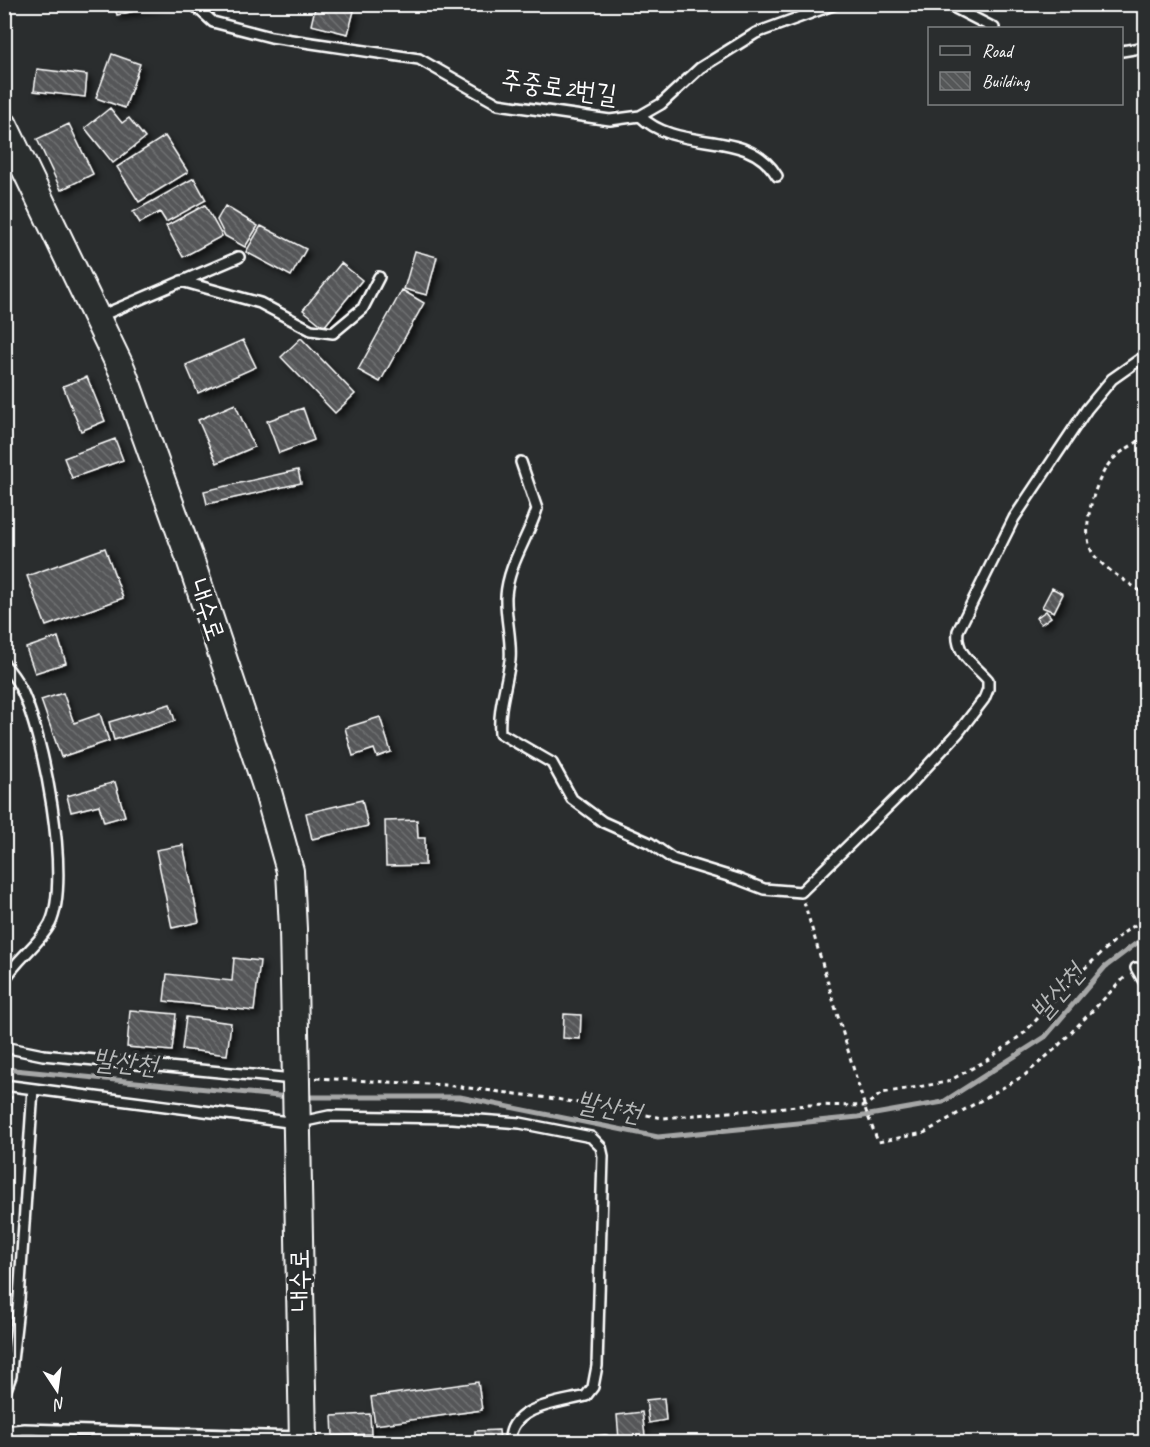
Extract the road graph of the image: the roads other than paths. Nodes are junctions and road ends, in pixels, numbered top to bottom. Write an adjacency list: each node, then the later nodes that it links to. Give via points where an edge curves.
1 (193, 4): 7 (lane, 주중로2번길, via 213,22 271,37 419,59 498,104 610,120)
2 (836, 4): 7 (lane, 주중로2번길, via 756,33 700,68 661,104)
3 (947, 4): 4 (lane)
4 (992, 27)
5 (1146, 47): 6 (lane)
6 (1123, 51)
7 (640, 116): 9 (lane, via 652,128 669,135 747,149 768,161)
8 (4, 125): 13 (street, 내수로)
9 (777, 176)
10 (239, 256): 12 (lane)
11 (379, 277): 12 (lane, via 363,308 333,333 311,330 260,303)
12 (181, 281): 13 (lane)
13 (96, 317): 21 (street, 내수로, via 122,370 190,559 268,792 290,871)
14 (1146, 355): 15 (lane, via 1112,379 1080,418 1014,518 958,631 962,654 988,680 984,699 909,786 801,892 764,889 673,859 650,843 603,822 572,799 552,763 500,733 499,714 511,653 506,595 512,568 537,509)
15 (521, 462)
16 (4, 664): 18 (lane, via 20,686 40,748 58,890 51,923)
17 (1136, 968): 19 (lane)
18 (4, 981)
19 (1146, 984)
20 (4, 1047): 21 (lane, via 43,1055)
21 (296, 1082): 24 (street, 내수로)
22 (8, 1085): 23 (lane)
23 (33, 1089): 24 (lane); 25 (lane, via 20,1299)
24 (296, 1120): 28 (street, 내수로); 29 (lane, via 329,1116 520,1123 581,1134 601,1147 597,1366 593,1386 586,1396 538,1407 525,1414 515,1424)
25 (8, 1358): 26 (lane, via 11,1376)
26 (4, 1395)
27 (4, 1431): 28 (lane, 내수로)
28 (303, 1440)
29 (510, 1443)

